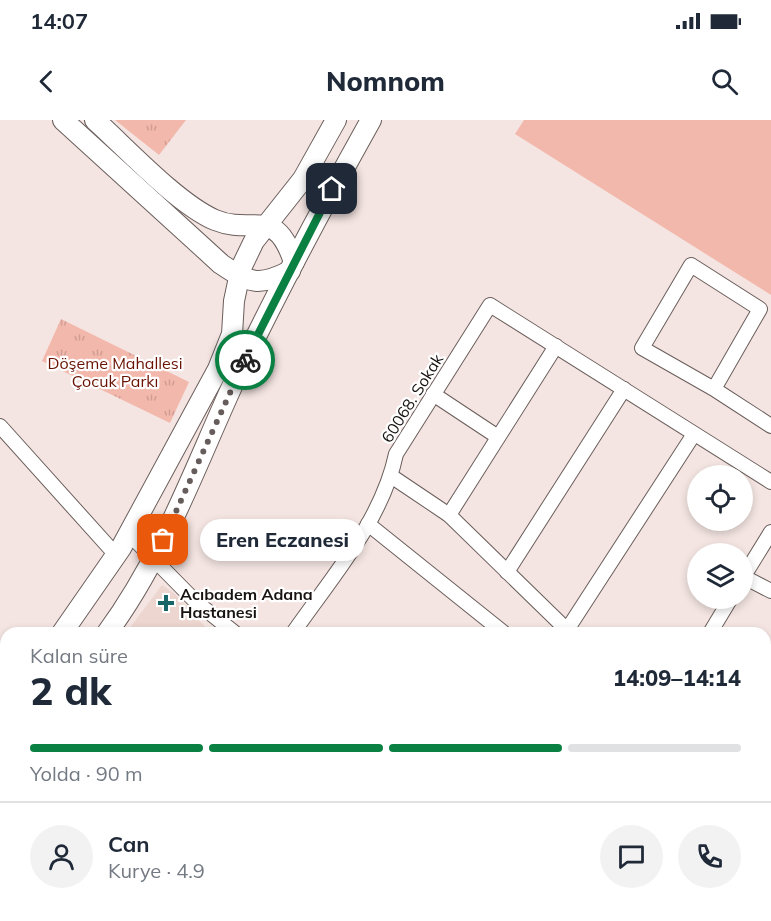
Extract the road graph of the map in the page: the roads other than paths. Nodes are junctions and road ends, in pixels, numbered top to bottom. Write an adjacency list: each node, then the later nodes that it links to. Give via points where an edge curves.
1 (63, 120): 7 (street)
2 (95, 120): 5 (street, via 192,208 216,221)
3 (336, 120): 5 (street, via 303,179)
4 (371, 120): 6 (street)
5 (265, 224): 6 (street, via 288,245); 7 (street)
6 (292, 266): 7 (street, via 273,280 255,282); 23 (street)
7 (240, 277): 21 (street, via 232,334 218,369)
8 (556, 346): 9 (street); 11 (street, 60068. Sokak, via 490,305); 15 (street)
9 (624, 389): 14 (street); 25 (street)
10 (714, 389): 10 (street, via 760,309 691,265 642,348); 13 (street)
11 (433, 394): 15 (street); 16 (street, 60068. Sokak, via 396,454)
12 (0, 426): 22 (street)
13 (771, 426)
14 (694, 434): 17 (street); 35 (street)
15 (498, 437): 18 (street)
16 (391, 476): 18 (street); 19 (street, 60068. Sokak)
17 (771, 482)
18 (449, 515): 25 (street)
19 (368, 524): 32 (street, 60068. Sokak); 33 (street)
20 (771, 532): 24 (street)
21 (129, 534): 22 (street); 23 (street)
22 (116, 555): 29 (street)
23 (154, 560): 30 (street); 31 (street)
24 (753, 562)
25 (507, 572): 34 (street)
26 (753, 583): 27 (street)
27 (771, 591)
28 (724, 609): 36 (street)
29 (66, 627)
30 (111, 627)
31 (228, 627)
32 (297, 627)
33 (497, 627)
34 (562, 627)
35 (569, 627)
36 (714, 627)

